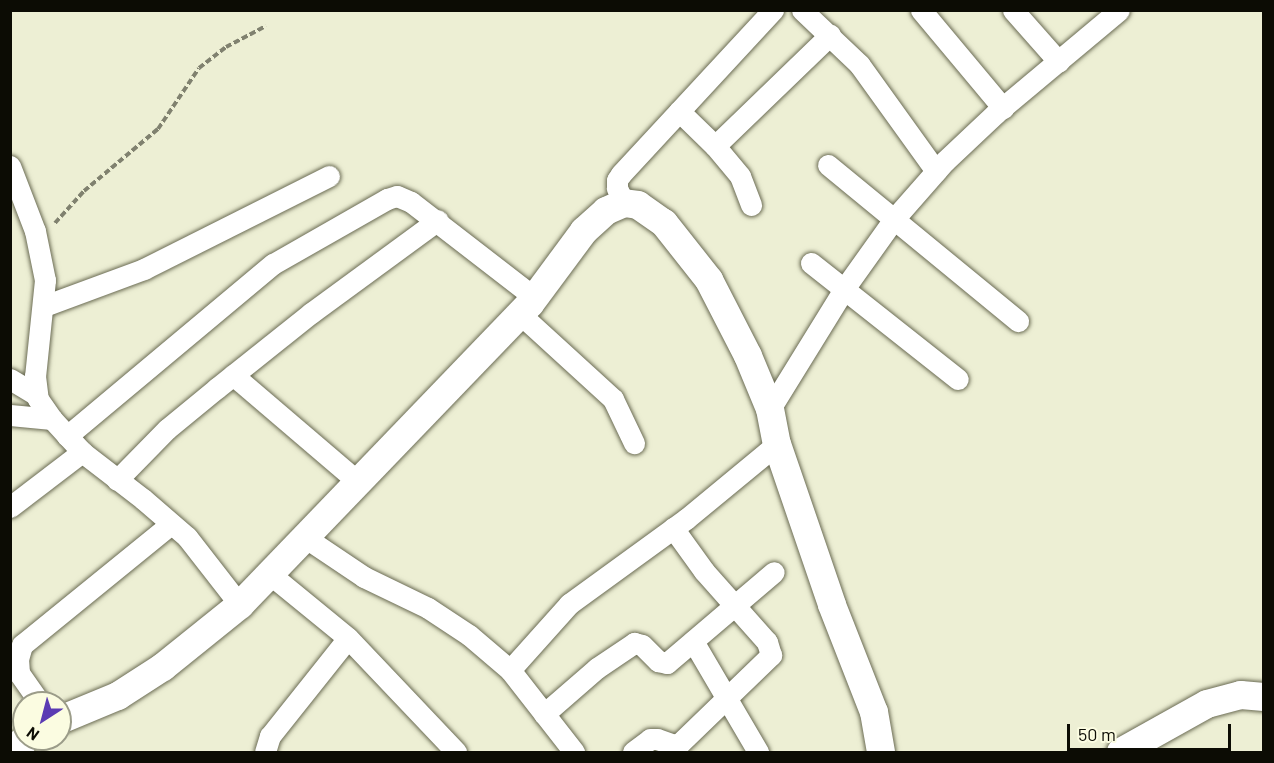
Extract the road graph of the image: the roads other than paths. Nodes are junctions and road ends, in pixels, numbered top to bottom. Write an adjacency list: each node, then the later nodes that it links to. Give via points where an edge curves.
1 (773, 10): 9 (street)
2 (802, 10): 6 (street)
3 (921, 10): 8 (street)
4 (1013, 10): 7 (street)
5 (1119, 10): 7 (street)
6 (830, 35): 10 (street); 13 (street, via 859,64)
7 (1059, 62): 8 (street)
8 (1003, 108): 13 (street)
9 (679, 111): 10 (street); 16 (street, via 617,180)
10 (715, 146): 17 (street, via 740,176)
11 (828, 165): 18 (street)
12 (10, 166): 15 (street)
13 (936, 171): 18 (street)
14 (328, 176): 22 (street, via 144,269)
15 (15, 195): 22 (street, via 38,243 45,280)
16 (624, 202): 23 (street, via 606,211 584,231); 29 (street, via 638,205 664,224 709,280)
17 (752, 205)
18 (894, 219): 21 (street); 24 (street)
19 (438, 220): 23 (street); 25 (street); 32 (street, via 397,196 273,264)
20 (811, 263): 21 (street)
21 (844, 289): 27 (street); 29 (street)
22 (44, 306): 28 (street, via 35,376)
23 (527, 306): 33 (street, via 613,399); 37 (street)
24 (1018, 321)
25 (233, 375): 36 (street, via 167,429); 37 (street)
26 (10, 379): 28 (street)
27 (958, 379)
28 (37, 395): 31 (street)
29 (770, 409): 34 (street)
30 (10, 415): 31 (street)
31 (52, 419): 32 (street)
32 (67, 436): 35 (street)
33 (634, 443)
34 (777, 444): 40 (street); 59 (street, via 832,605 874,712)
35 (82, 452): 36 (street); 38 (street)
36 (117, 480): 39 (street)
37 (357, 481): 41 (street)
38 (10, 507)
39 (171, 524): 44 (street, via 187,537); 49 (street, via 22,645 19,673)
40 (673, 528): 45 (street); 48 (street, via 569,604)
41 (306, 538): 43 (street); 48 (street, via 364,577 428,608 469,635)
42 (774, 572): 45 (street)
43 (271, 575): 44 (street); 46 (street)
44 (240, 604): 53 (street, via 163,667 118,696)
45 (735, 605): 47 (street); 50 (street, via 767,642 771,655)
46 (348, 638): 54 (street); 55 (street, via 270,736)
47 (693, 641): 50 (street); 52 (street, via 668,663 642,645 634,643 623,648)
48 (510, 670): 52 (street)
49 (32, 691)
50 (728, 697): 57 (street, via 680,743 650,739); 58 (street)
51 (1263, 697): 60 (street, via 1241,695 1207,704)
52 (544, 714): 56 (street)
53 (72, 715)
54 (444, 748)
55 (265, 753)
56 (574, 753)
57 (633, 753)
58 (758, 753)
59 (881, 753)
60 (1121, 753)

